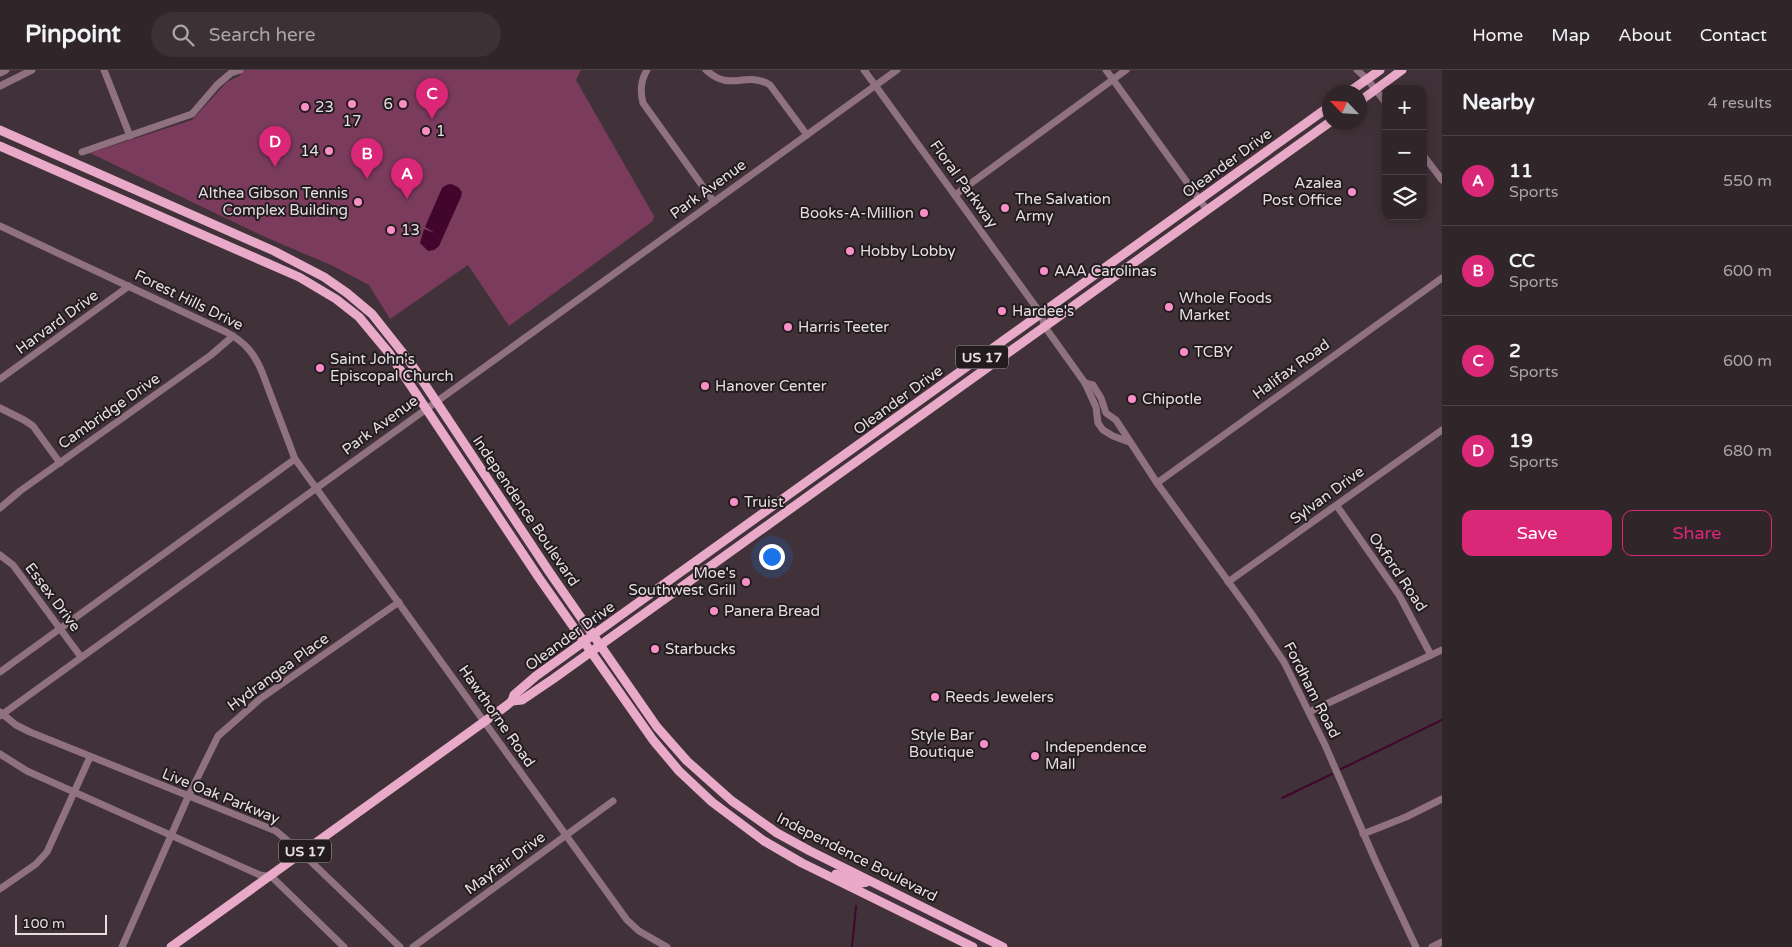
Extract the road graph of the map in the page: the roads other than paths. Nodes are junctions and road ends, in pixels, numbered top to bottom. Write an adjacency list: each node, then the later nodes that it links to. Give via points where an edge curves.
1 (6, 70): 15 (street)
2 (32, 70): 20 (street)
3 (104, 70): 28 (street)
4 (240, 70): 28 (street, via 217,85 192,114)
5 (647, 70): 35 (street, via 642,88 643,103)
6 (706, 70): 27 (street, via 722,80 750,76 762,79 770,85)
7 (864, 70): 18 (street, Floral Parkway)
8 (897, 70): 18 (street, Park Avenue)
9 (1106, 70): 17 (street)
10 (1126, 70): 17 (street)
11 (1357, 70): 16 (street)
12 (1362, 70): 16 (street)
13 (1380, 70): 16 (main road)
14 (1402, 70): 21 (main road)
15 (0, 73)
16 (1367, 79): 19 (main road); 21 (street)
17 (1113, 80): 33 (street); 34 (street)
18 (875, 85): 27 (street, Park Avenue); 33 (street, Floral Parkway)
19 (1359, 85)
20 (0, 86)
21 (1376, 89): 22 (main road); 23 (street)
22 (1367, 95)
23 (1382, 97)
24 (1322, 112): 34 (main road, Oleander Drive / US 17)
25 (1322, 128): 36 (main road, Oleander Drive / US 17)
26 (0, 130): 45 (main road, Independence Boulevard, via 274,251 324,277 372,314 401,349)
27 (806, 135): 35 (street, Park Avenue)
28 (130, 136): 30 (street)
29 (0, 146): 47 (main road, Independence Boulevard, via 280,268 325,292 359,317 378,338)
30 (82, 152)
31 (1427, 160): 32 (street)
32 (1442, 180)
33 (955, 195): 40 (street, Floral Parkway)
34 (1200, 200): 36 (street); 40 (main road, Oleander Drive / US 17)
35 (714, 202): 45 (street, Park Avenue)
36 (1207, 210): 41 (main road, Oleander Drive / US 17)
37 (0, 226): 39 (street, Forest Hills Drive)
38 (1442, 278): 52 (street, Halifax Road)
39 (129, 286): 42 (street, Forest Hills Drive); 43 (street, Harvard Drive)
40 (1041, 314): 41 (street, Fordham Road); 60 (main road, Oleander Drive / US 17)
41 (1044, 326): 44 (street, Fordham Road); 62 (main road, Oleander Drive / US 17)
42 (233, 336): 50 (street, Forest Hills Drive, via 256,358); 51 (street, Cambridge Drive)
43 (0, 379)
44 (1085, 383): 49 (street, Fordham Road, via 1093,385 1106,413 1116,420); 49 (street, Fordham Road, via 1103,430)
45 (437, 402): 47 (street, Park Avenue); 60 (main road, Independence Boulevard)
46 (0, 408): 51 (street, via 29,424)
47 (426, 409): 53 (street, Park Avenue); 61 (main road, Independence Boulevard)
48 (1441, 433): 54 (street, Sylvan Drive)
49 (1129, 442): 52 (street, Fordham Road)
50 (295, 459): 53 (street, Forest Hills Drive); 59 (street)
51 (60, 463): 55 (street, Cambridge Drive)
52 (1157, 483): 57 (street, Fordham Road)
53 (316, 488): 58 (street, Hawthorne Road); 66 (street, Park Avenue)
54 (1337, 506): 57 (street, Sylvan Drive); 65 (street, Oxford Road, via 1400,595)
55 (0, 508)
56 (0, 555): 59 (street, Essex Drive, via 13,565)
57 (1228, 582): 69 (street, Fordham Road, via 1275,648)
58 (399, 602): 71 (street, Hawthorne Road); 75 (street, Hydrangea Place, via 260,699 230,724 218,736)
59 (60, 628): 66 (street, Essex Drive); 67 (street)
60 (595, 635): 61 (main road, Oleander Drive / US 17); 62 (main road, Independence Boulevard)
61 (584, 642): 64 (main road, Independence Boulevard); 68 (main road, Oleander Drive / US 17, via 536,676 514,695)
62 (601, 645): 64 (main road, Oleander Drive / US 17); 84 (main road, Independence Boulevard, via 663,734 720,790 778,833)
63 (1442, 650): 65 (street)
64 (591, 651): 68 (main road, Oleander Drive / US 17, via 522,700); 82 (main road, Independence Boulevard, via 653,740 679,771 733,819)
65 (1431, 655): 69 (street)
66 (81, 658): 70 (street, Park Avenue)
67 (0, 672)
68 (512, 701): 71 (main road, Oleander Drive / US 17)
69 (1309, 712): 78 (street, Fordham Road)
70 (1, 714): 73 (street, Live Oak Parkway, via 21,728)
71 (484, 721): 80 (street, Hawthorne Road); 81 (main road, Oleander Drive / US 17)
72 (0, 754): 74 (street, via 27,771)
73 (90, 757): 74 (street); 75 (street, Live Oak Parkway)
74 (74, 792): 79 (street); 85 (street, via 45,855)
75 (188, 797): 79 (street, Hydrangea Place); 81 (street, Live Oak Parkway, via 276,832)
76 (1442, 799): 78 (street)
77 (613, 801): 80 (street, Mayfair Drive)
78 (1363, 834): 95 (street, Fordham Road)
79 (172, 835): 83 (street, via 260,875); 87 (street, Hydrangea Place)
80 (566, 835): 91 (street, Mayfair Drive); 92 (street, Hawthorne Road, via 626,920)
81 (302, 853): 83 (main road, Oleander Drive / US 17); 90 (street, Live Oak Parkway)
82 (802, 862): 84 (main road, via 859,883); 93 (main road, Independence Boulevard)
83 (269, 876): 88 (main road, Oleander Drive / US 17); 89 (street)
84 (869, 880): 94 (main road, Independence Boulevard)
85 (0, 889)
86 (1442, 942): 96 (street)
87 (122, 947)
88 (171, 947)
89 (344, 947)
90 (400, 947)
91 (413, 947)
92 (667, 947)
93 (973, 947)
94 (1003, 947)
95 (1416, 947)
96 (1432, 947)

